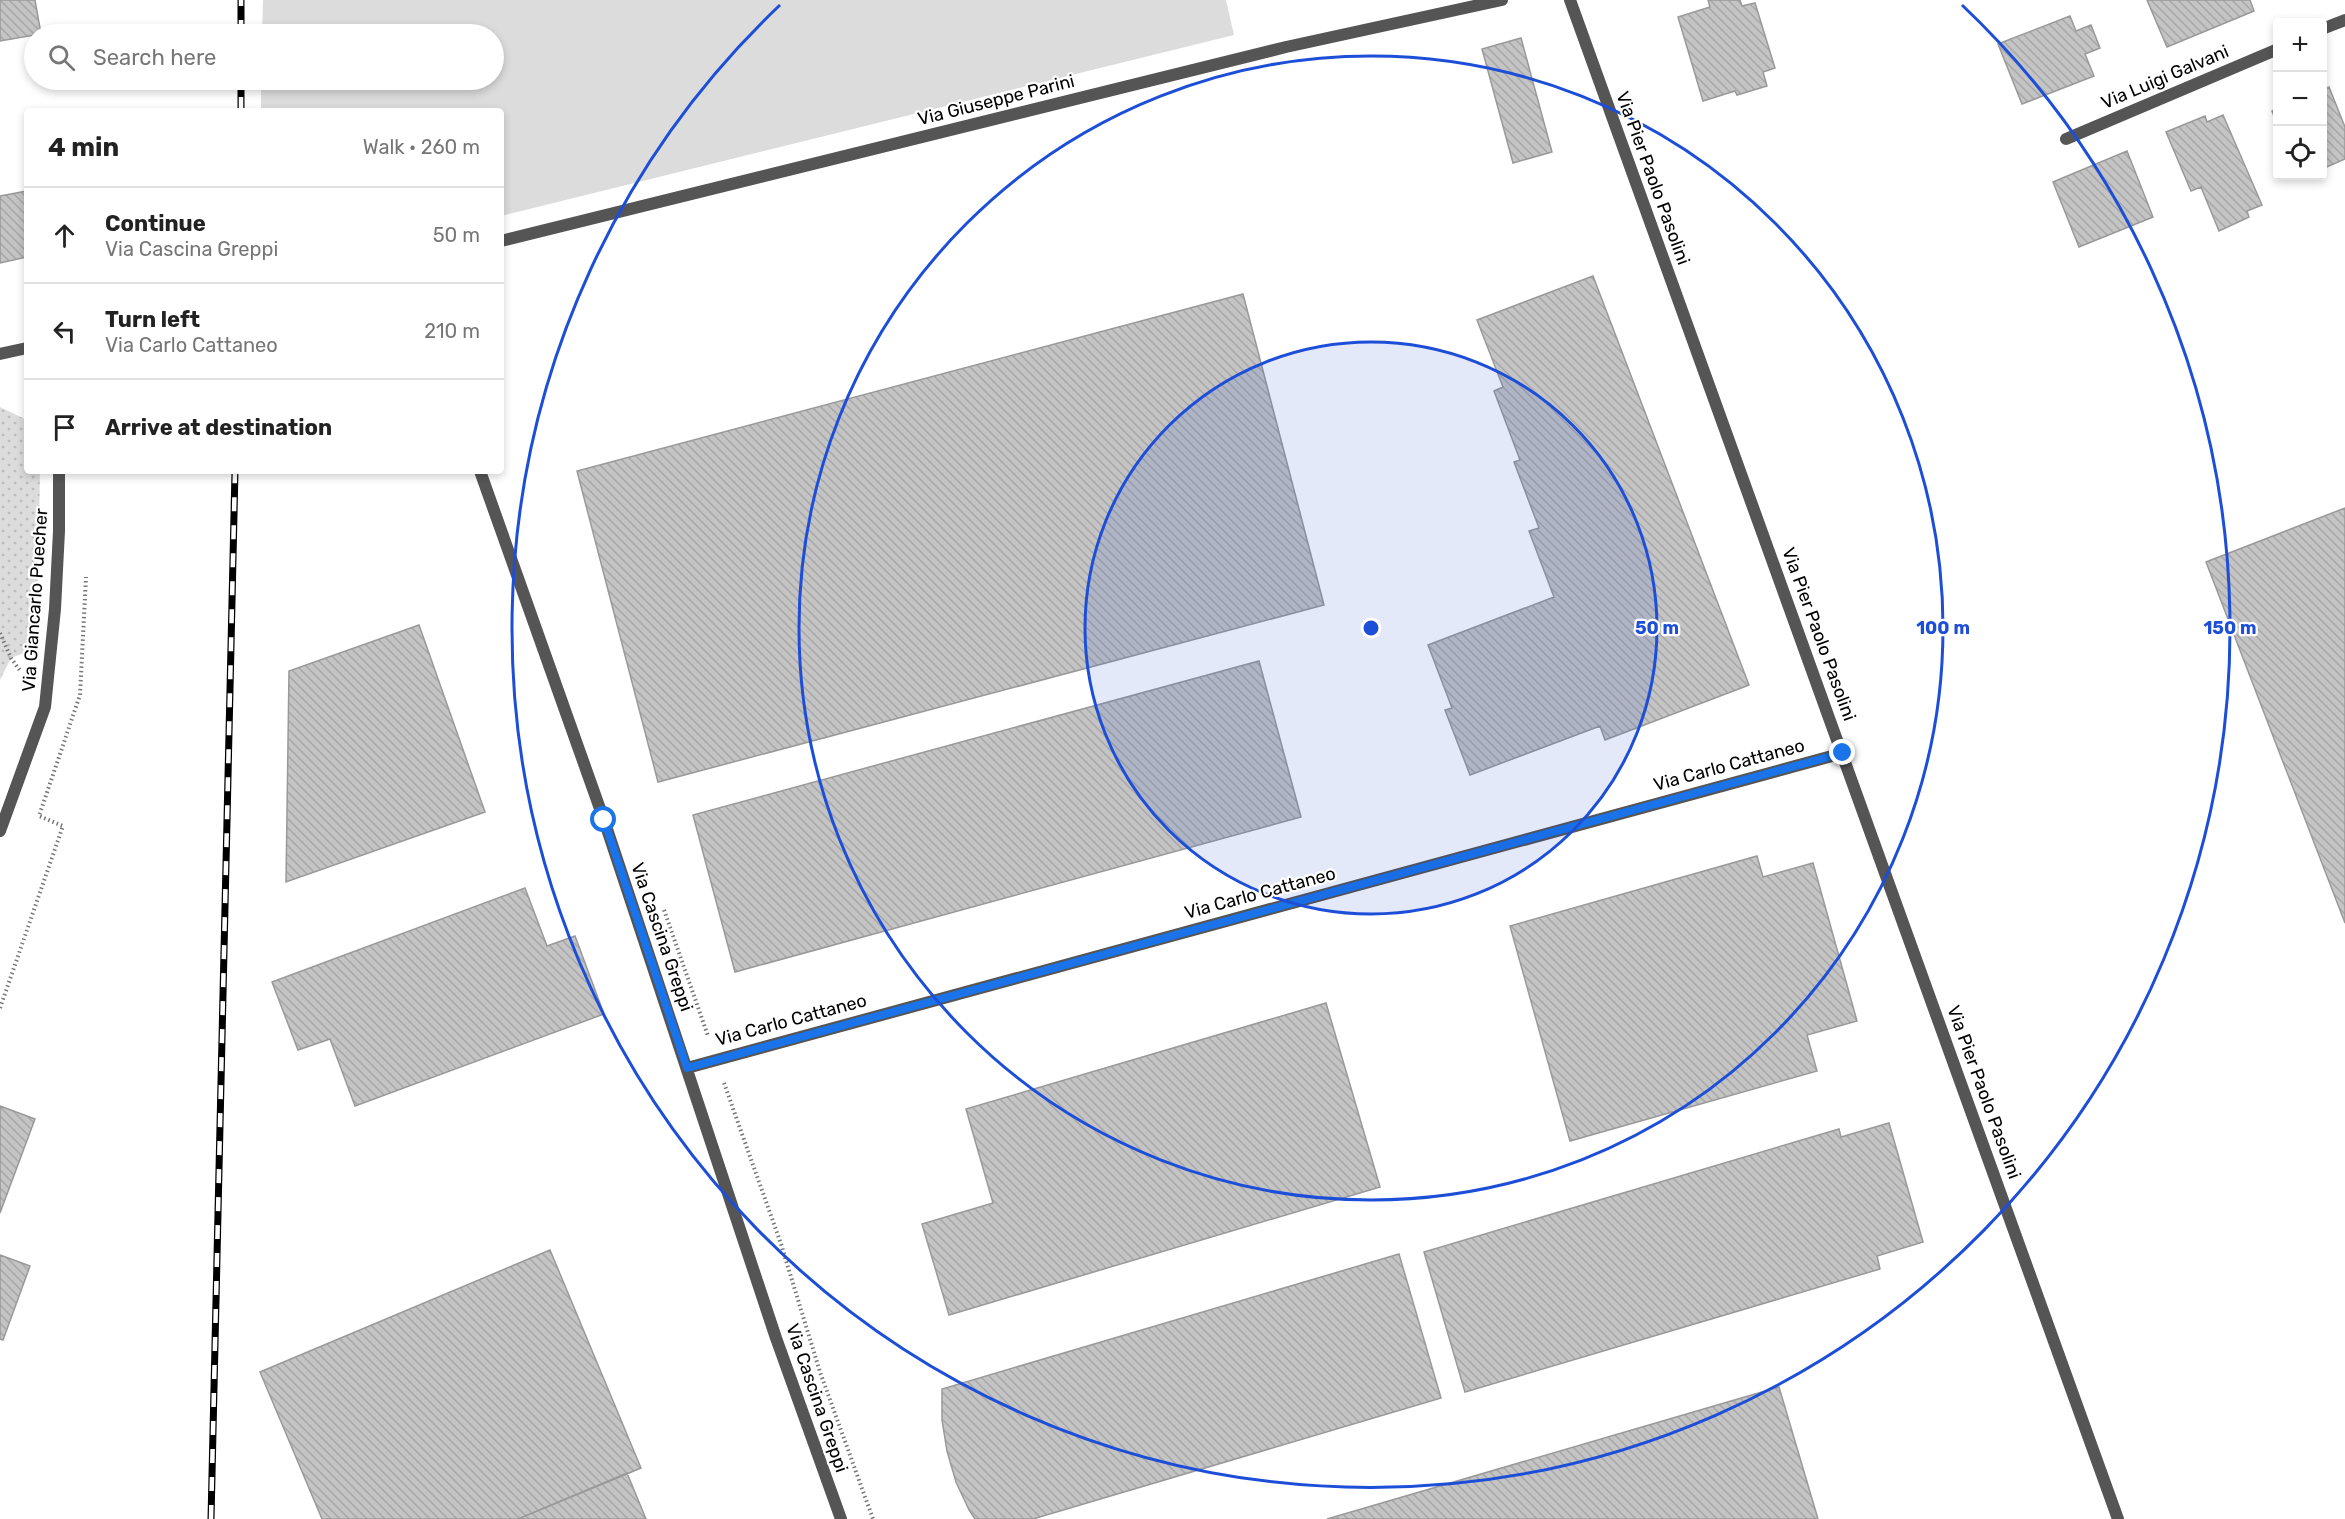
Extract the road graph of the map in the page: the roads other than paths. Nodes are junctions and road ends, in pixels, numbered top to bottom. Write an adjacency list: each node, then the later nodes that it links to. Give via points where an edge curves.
1 (1502, 0): 7 (street, Via Giuseppe Parini, via 1286,47)
2 (1570, 0): 12 (street, Via Pier Paolo Pasolini)
3 (2345, 20): 4 (street)
4 (2327, 28)
5 (2273, 51): 6 (street, Via Luigi Galvani)
6 (2066, 139)
7 (504, 240)
8 (24, 349): 9 (street)
9 (0, 354)
10 (59, 474): 13 (street, Via Giancarlo Puecher, via 55,609 45,707)
11 (481, 474): 14 (street, Via Cascina Greppi)
12 (1843, 753): 14 (street, Via Carlo Cattaneo); 16 (street, Via Pier Paolo Pasolini)
13 (0, 831)
14 (687, 1068): 15 (street, Via Cascina Greppi, via 776,1338)
15 (841, 1519)
16 (2118, 1519)

